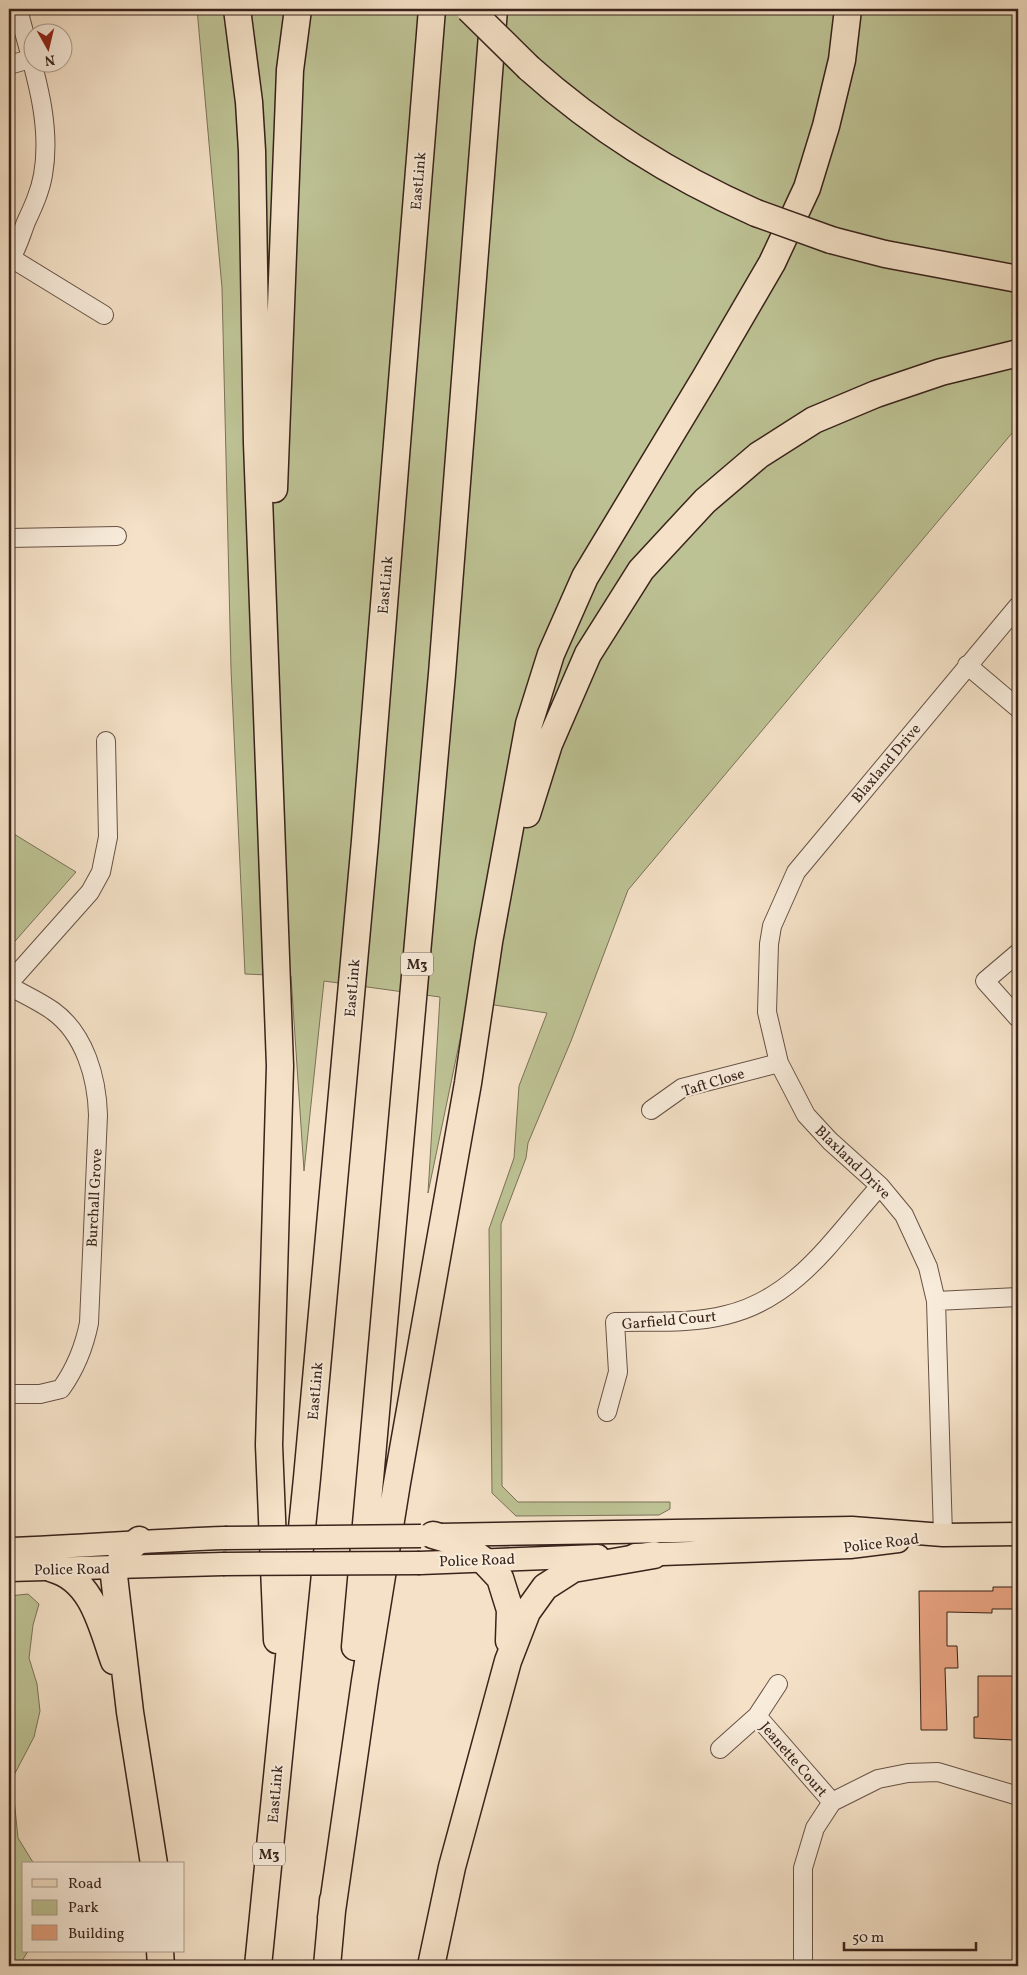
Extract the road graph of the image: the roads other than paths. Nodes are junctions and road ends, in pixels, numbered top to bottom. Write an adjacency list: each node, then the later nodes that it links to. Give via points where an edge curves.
1 (18, 9): 8 (street)
2 (236, 9): 22 (highway, via 251,141 257,443)
3 (298, 9): 22 (highway, via 290,70 273,505)
4 (432, 9): 48 (highway, EastLink / M3, via 363,861 308,1478)
5 (469, 9): 13 (highway, bridge, via 556,92 618,138 690,182 756,212 831,240 885,254)
6 (494, 9): 53 (highway, M3, via 442,674)
7 (848, 9): 23 (highway, via 842,60 807,188 772,263 585,577 551,654 529,724)
8 (22, 26)
9 (22, 61): 10 (street)
10 (9, 65)
11 (33, 72): 12 (street, via 44,125 43,174 38,195)
12 (10, 259): 14 (street)
13 (1018, 279)
14 (104, 315)
15 (1018, 353): 23 (highway, via 942,372 876,394 814,420 759,455 705,500 641,570 588,654 548,744)
16 (117, 536): 17 (street)
17 (9, 538)
18 (1018, 606): 19 (street, Blaxland Drive)
19 (967, 665): 20 (street); 27 (street, Blaxland Drive, via 796,872 772,926 769,944 767,1012)
20 (1018, 708)
21 (106, 741): 25 (street, via 108,837 101,872 90,892)
22 (269, 760): 48 (highway, via 280,1066 270,1444)
23 (489, 942): 53 (highway, via 468,1083 397,1482)
24 (1018, 953): 26 (street, via 985,981)
25 (9, 984): 32 (street, Burchall Grove, via 53,1012 69,1027 84,1052 94,1080 98,1115 85,1342 75,1369 61,1389 40,1394)
26 (1018, 1018)
27 (779, 1063): 28 (street, Taft Close, via 682,1088); 29 (street, Blaxland Drive, via 806,1116)
28 (651, 1110)
29 (880, 1186): 31 (street, Blaxland Drive, via 904,1215 918,1242); 33 (street, Garfield Court, via 799,1278 760,1304 725,1316 615,1322 618,1372)
30 (1018, 1297): 31 (street)
31 (936, 1301): 36 (street, Blaxland Drive)
32 (9, 1394)
33 (607, 1412)
34 (1018, 1534): 36 (main road, Police Road)
35 (427, 1535): 36 (main road, Police Road, via 852,1528); 37 (main road, Police Road, bridge); 40 (highway, via 460,1543)
36 (943, 1535): 39 (main road, Police Road, via 850,1547)
37 (139, 1540): 38 (main road, Police Road, via 100,1546); 41 (highway, via 124,1553)
38 (9, 1549)
39 (654, 1555): 40 (main road, Police Road); 44 (highway, via 573,1569 545,1586 527,1612)
40 (483, 1560): 41 (main road, Police Road, bridge); 44 (highway, via 500,1578 510,1610)
41 (116, 1568): 42 (main road, Police Road); 46 (highway, via 114,1576)
42 (53, 1569): 43 (main road, Police Road); 46 (highway, via 72,1579 92,1600)
43 (9, 1570)
44 (508, 1661): 58 (highway, via 452,1867)
45 (778, 1684): 47 (street, Jeanette Court)
46 (130, 1712): 52 (highway)
47 (757, 1716): 49 (street, Jeanette Court); 51 (street, Jeanette Court)
48 (280, 1741): 56 (highway, EastLink / M3)
49 (720, 1749)
50 (1018, 1796): 51 (street, via 938,1772 878,1779)
51 (832, 1802): 59 (street, via 815,1828 803,1868)
52 (154, 1862)
53 (331, 1918): 57 (highway, M3)
54 (160, 1952): 55 (highway)
55 (161, 1966)
56 (258, 1966)
57 (327, 1966)
58 (431, 1966)
59 (803, 1966)

